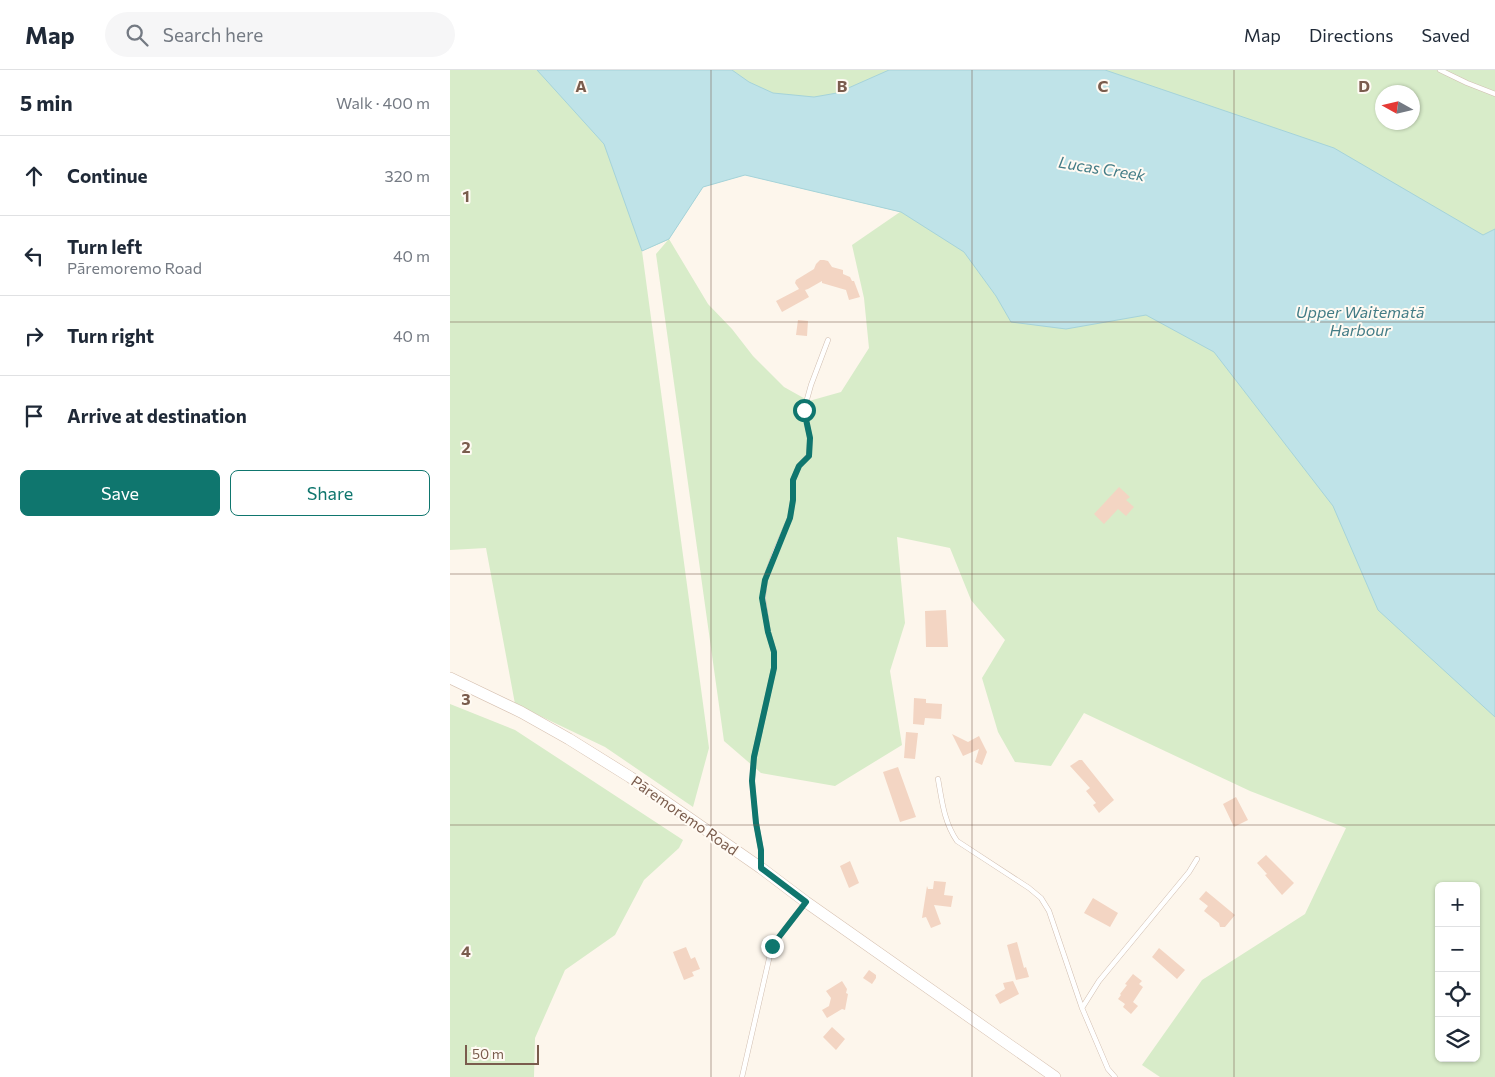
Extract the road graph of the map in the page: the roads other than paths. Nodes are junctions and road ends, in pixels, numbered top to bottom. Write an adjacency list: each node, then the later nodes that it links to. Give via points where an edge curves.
1 (1440, 70): 2 (lane)
2 (1495, 94)
3 (828, 340): 7 (lane, via 804,410 810,438 809,456 799,466 793,480 790,518 765,580 762,598 774,652 774,668 754,757 752,781)
4 (450, 678): 7 (street, Pāremoremo Road, via 569,739)
5 (938, 779): 9 (lane, via 946,819 958,841 1041,898 1049,911)
6 (1197, 859): 9 (lane, via 1099,981)
7 (761, 868): 8 (street, Pāremoremo Road)
8 (806, 902): 10 (lane, via 772,946); 11 (street, Pāremoremo Road)
9 (1082, 1008): 12 (lane, via 1108,1069)
10 (742, 1077)
11 (1055, 1077)
12 (1115, 1077)

